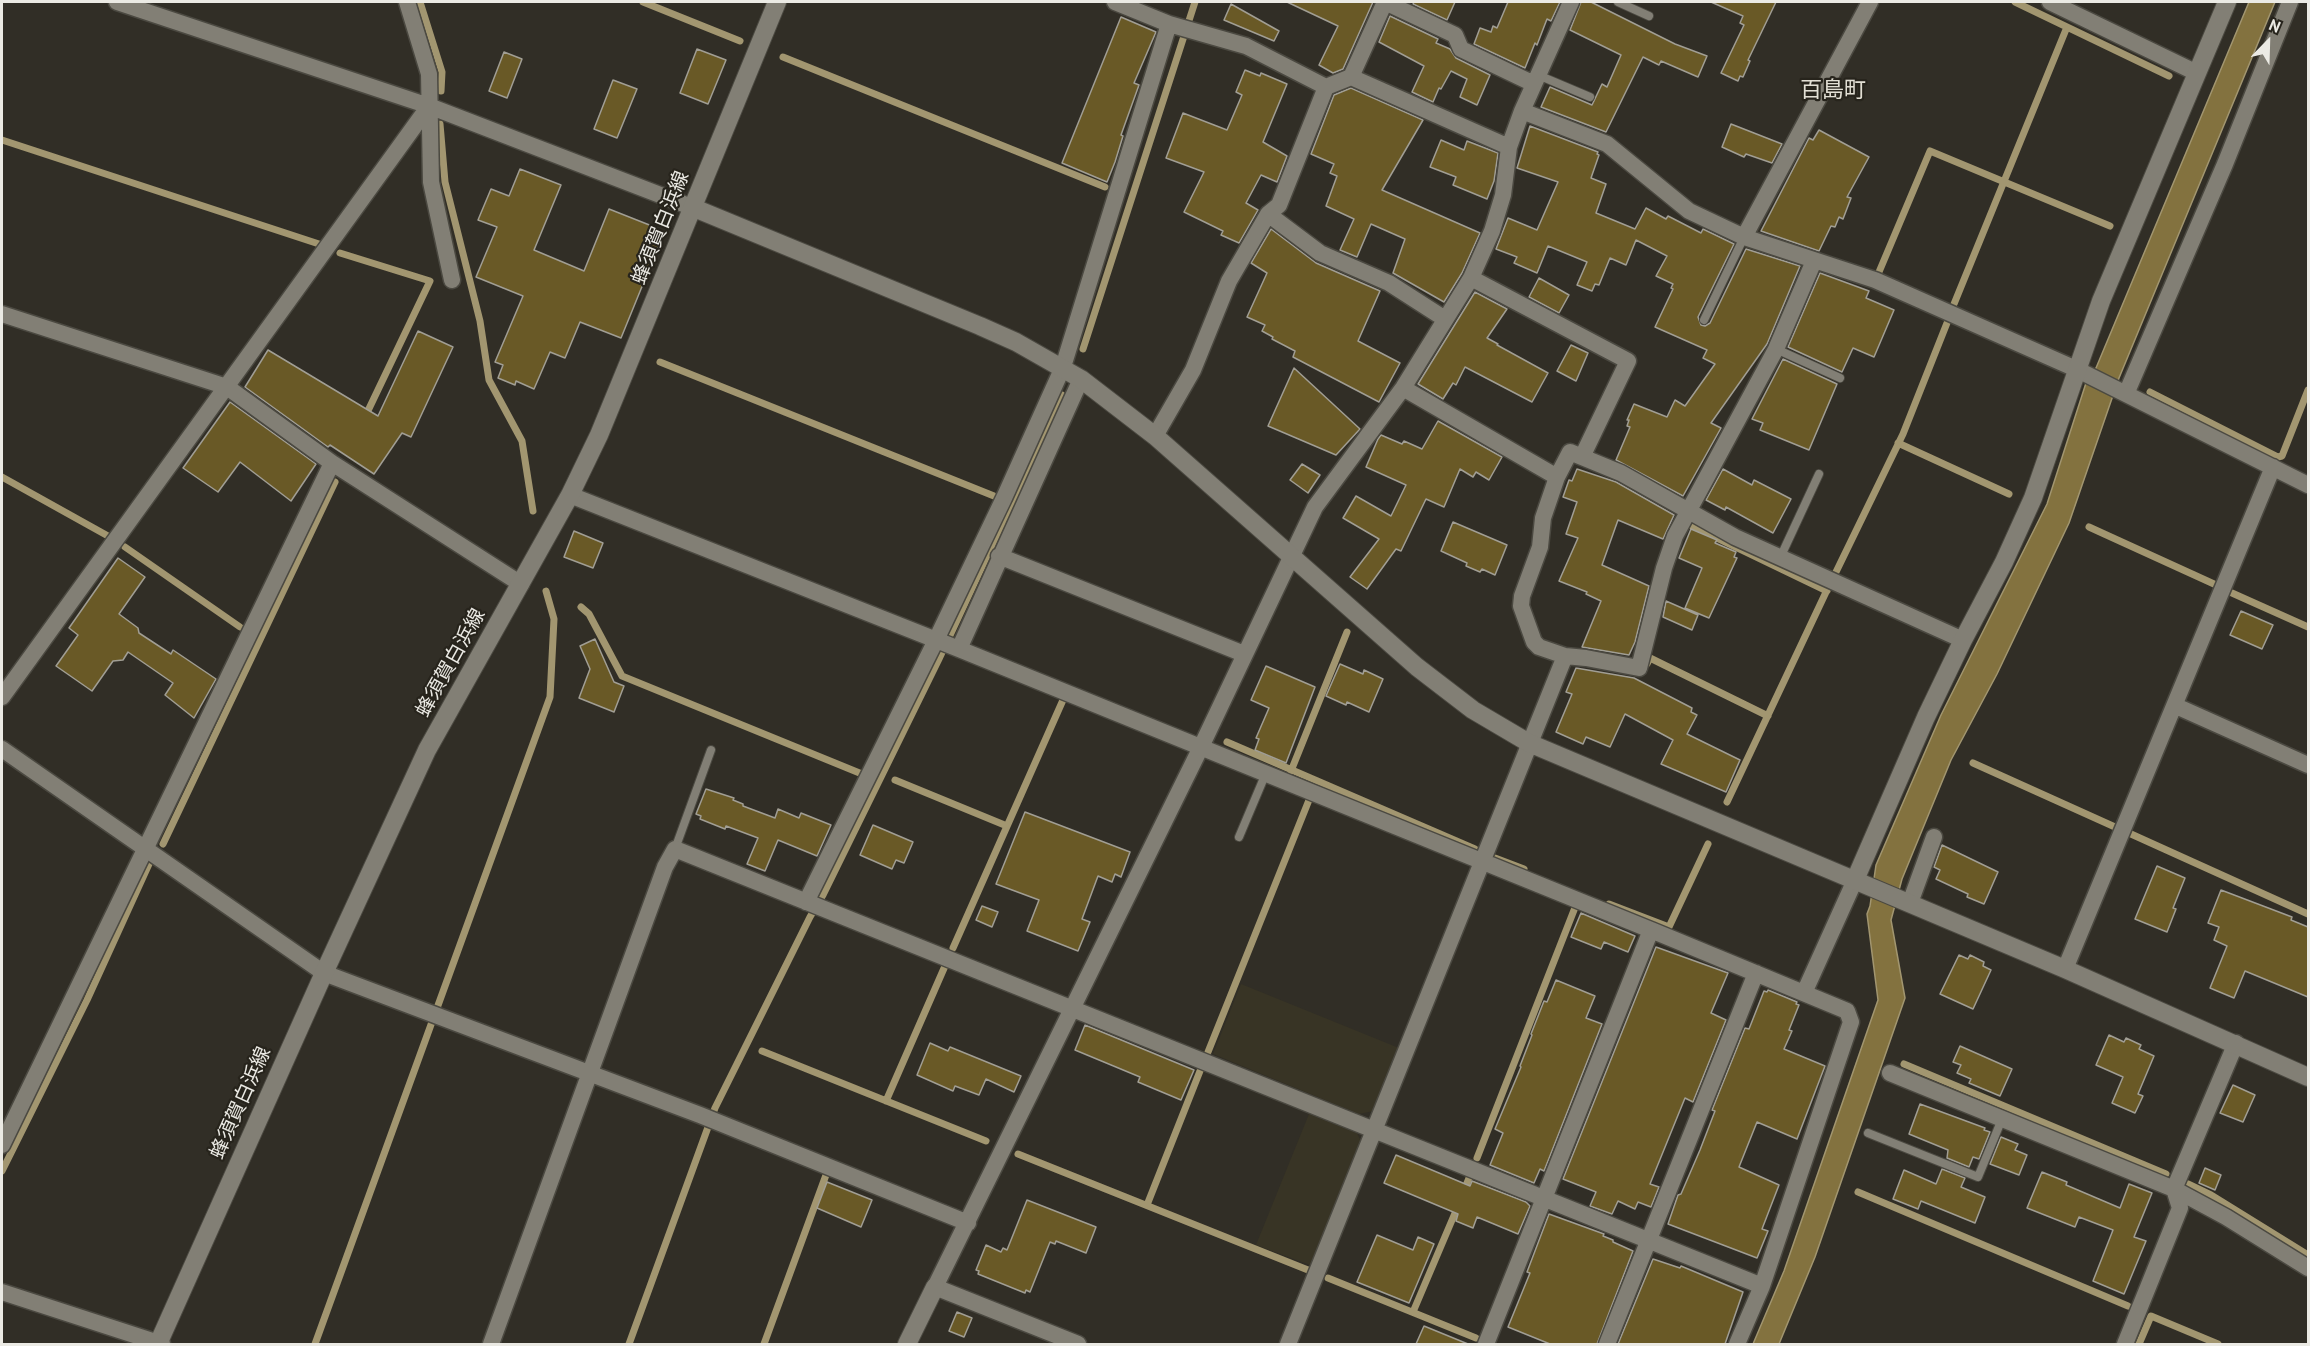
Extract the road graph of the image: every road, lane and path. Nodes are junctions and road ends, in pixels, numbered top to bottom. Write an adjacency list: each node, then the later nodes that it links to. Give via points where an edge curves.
1 (117, 2): 20 (street)
2 (407, 2): 20 (street, via 429,74)
3 (777, 2): 23 (street, 蜂須賀白浜線)
4 (1115, 2): 12 (street)
5 (1385, 2): 16 (street); 17 (street, via 1455,34 1461,49)
6 (1571, 2): 17 (street)
7 (1618, 2): 13 (lane)
8 (1870, 2): 25 (street)
9 (2050, 2): 15 (street)
10 (2227, 2): 15 (street)
11 (2290, 2): 39 (street, via 2225,164)
12 (1144, 7): 14 (street)
13 (1649, 16)
14 (1179, 26): 18 (street, via 1246,46); 33 (street)
15 (2197, 73): 34 (street, via 2101,302)
16 (1351, 77): 18 (street); 22 (street)
17 (1536, 80): 19 (lane); 21 (street)
18 (1326, 87): 24 (street, via 1279,205)
19 (1590, 97)
20 (429, 106): 23 (street); 28 (street, via 431,182); 37 (street)
21 (1522, 111): 22 (street); 25 (street, via 1606,144 1689,212)
22 (1509, 147): 27 (street, via 1503,195)
23 (694, 208): 33 (street, via 980,326); 47 (street, 蜂須賀白浜線)
24 (1268, 214): 30 (street, via 1320,253 1389,283); 40 (street, via 1229,281 1193,370)
25 (1744, 237): 26 (street); 31 (lane)
26 (1814, 261): 32 (street); 34 (street, via 1875,280)
27 (1471, 278): 30 (street); 41 (street, via 1628,361)
28 (452, 280)
29 (2, 314): 37 (street)
30 (1445, 319): 38 (street)
31 (1704, 320)
32 (1776, 349): 35 (lane); 48 (street)
33 (1063, 367): 36 (street); 54 (street, via 1004,498)
34 (2082, 372): 39 (street); 53 (street, via 2033,498)
35 (1840, 378)
36 (1081, 379): 40 (street); 49 (street)
37 (227, 387): 42 (street); 57 (street)
38 (1403, 388): 45 (street); 50 (street, via 1314,507)
39 (2123, 392): 43 (street)
40 (1155, 436): 50 (street)
41 (1582, 457): 45 (street, via 1570,452); 48 (street, via 1621,473)
42 (332, 463): 52 (street); 67 (street)
43 (2273, 467): 46 (street); 58 (street)
44 (1819, 474): 51 (lane)
45 (1557, 477): 56 (street, via 1521,606 1534,642)
46 (2308, 485)
47 (570, 495): 52 (street, 蜂須賀白浜線); 54 (street)
48 (1688, 511): 51 (street); 56 (street, via 1664,568 1639,668)
49 (999, 556): 54 (street); 55 (street)
50 (1290, 556): 55 (street); 59 (street, via 1417,667 1473,710)
51 (1780, 558): 53 (street)
52 (521, 584): 75 (street, 蜂須賀白浜線, via 427,750)
53 (1963, 640): 70 (street, via 1926,717)
54 (947, 644): 60 (street); 72 (street)
55 (1244, 654): 60 (street)
56 (1565, 656): 59 (street)
57 (2, 697)
58 (2176, 706): 63 (street); 74 (street)
59 (1530, 743): 69 (street); 70 (street)
60 (1201, 747): 64 (street); 78 (street)
61 (2, 750): 67 (street)
62 (711, 750): 68 (lane)
63 (2308, 765)
64 (1266, 773): 65 (lane); 69 (street)
65 (1239, 837)
66 (1934, 837): 71 (street)
67 (145, 849): 75 (street); 86 (street)
68 (675, 849): 72 (street); 81 (street)
69 (1482, 860): 73 (street); 84 (street)
70 (1862, 883): 71 (street); 77 (street)
71 (1910, 903): 74 (street)
72 (814, 905): 78 (street)
73 (1651, 930): 76 (street); 88 (street)
74 (2066, 969): 79 (street)
75 (324, 973): 81 (street); 95 (street, 蜂須賀白浜線)
76 (1756, 973): 77 (street); 90 (street)
77 (1804, 993): 92 (street, via 1847,1011 1851,1022)
78 (1073, 1008): 84 (street); 89 (street)
79 (2236, 1043): 82 (street); 87 (street)
80 (1890, 1073): 83 (street)
81 (590, 1074): 89 (street); 96 (street)
82 (2308, 1077)
83 (2002, 1119): 85 (lane, via 1978,1177); 87 (street)
84 (1375, 1129): 88 (street); 99 (street)
85 (1868, 1133)
86 (2, 1145)
87 (2174, 1189): 91 (street); 103 (street, via 2181,1208)
88 (1545, 1197): 90 (street); 100 (street)
89 (968, 1223): 93 (street)
90 (1649, 1240): 92 (street); 101 (street)
91 (2308, 1268)
92 (1762, 1286): 102 (street)
93 (935, 1287): 97 (street); 98 (street)
94 (2, 1292): 95 (street)
95 (160, 1344)
96 (491, 1344)
97 (907, 1344)
98 (1078, 1344)
99 (1288, 1344)
100 (1486, 1344)
101 (1607, 1344)
102 (1737, 1344)
103 (2125, 1344)

